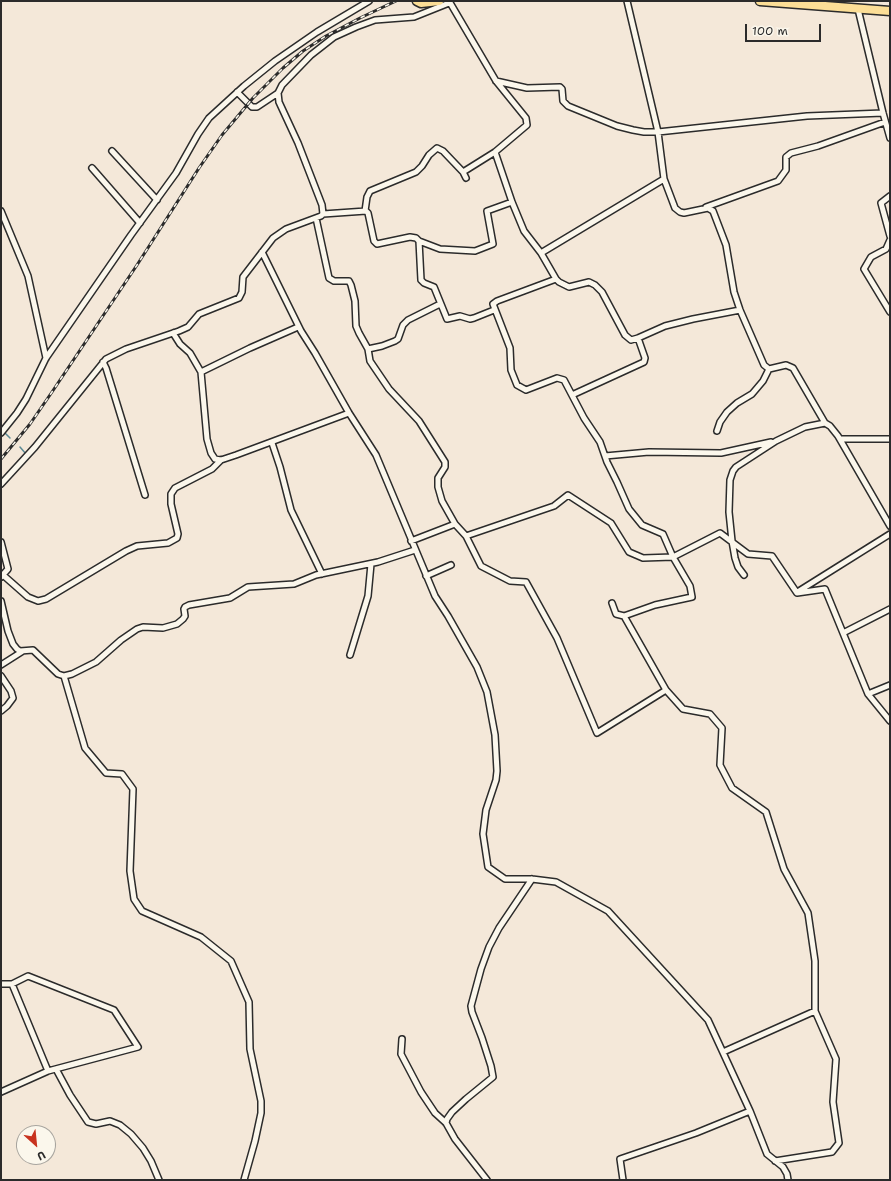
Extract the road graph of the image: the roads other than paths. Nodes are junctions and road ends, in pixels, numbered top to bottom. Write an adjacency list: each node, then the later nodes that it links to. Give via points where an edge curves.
1 (369, 1): 10 (street, via 274,61)
2 (417, 1): 3 (main road)
3 (439, 1)
4 (627, 1): 14 (street)
5 (760, 1): 7 (main road)
6 (449, 2): 9 (street); 11 (street, via 414,17 374,20 334,37 311,55 282,85)
7 (858, 9): 8 (main road); 12 (street)
8 (890, 11)
9 (496, 81): 14 (street, via 527,88 560,87 565,102 578,110 633,130); 17 (street, via 527,122 524,128)
10 (237, 92): 11 (street, via 252,107 257,108); 23 (street, via 209,118)
11 (278, 93): 28 (street, via 279,102 298,143)
12 (883, 113): 13 (street); 14 (street, via 807,116)
13 (886, 122): 15 (street); 25 (street, via 791,153 786,157 786,170 778,181)
14 (658, 132): 21 (street)
15 (890, 138)
16 (112, 151): 23 (street)
17 (495, 152): 19 (street); 24 (street)
18 (92, 168): 30 (street)
19 (462, 172): 20 (street); 27 (street, via 437,148 416,172 370,191)
20 (466, 178)
21 (664, 178): 25 (street, via 675,208 680,212); 35 (street)
22 (890, 196): 31 (street, via 881,203)
23 (157, 200): 30 (street)
24 (512, 202): 33 (street, via 487,211 494,244 474,251 440,249); 35 (street, via 524,231)
25 (704, 208): 39 (street, via 712,211 726,246 734,292)
26 (1, 211): 45 (street, via 28,276)
27 (365, 211): 28 (street); 33 (street, via 368,213 376,243 407,237)
28 (324, 214): 29 (street)
29 (316, 218): 34 (street, via 279,233); 44 (street, via 328,276 334,281 350,282 358,330)
30 (140, 223): 45 (street)
31 (890, 236)
32 (890, 240): 40 (street, via 886,249 871,257 864,269)
33 (419, 241): 37 (street, via 421,280 434,287)
34 (262, 252): 41 (street); 42 (street, via 243,277 239,298 199,314 188,327)
35 (541, 253): 36 (street)
36 (556, 279): 38 (street, via 494,303); 43 (street, via 569,287 589,282 595,285 602,292 625,335 631,340)
37 (440, 304): 38 (street, via 448,320 460,316 470,319); 44 (street, via 408,320 395,341)
38 (494, 310): 49 (street, via 510,348 510,370 519,387 526,390 561,378)
39 (740, 310): 43 (street, via 665,326); 47 (street, via 764,365)
40 (890, 312)
41 (298, 327): 48 (street); 50 (street)
42 (173, 333): 46 (street, via 126,349); 48 (street, via 190,353)
43 (638, 338): 49 (street, via 644,362)
44 (368, 349): 62 (street, via 373,368 419,421 445,462 445,467 438,478 438,487)
45 (46, 358): 53 (street, via 17,414)
46 (103, 362): 60 (street, via 35,447); 61 (street)
47 (769, 369): 51 (street, via 786,365 793,368); 52 (street, via 752,394 728,412)
48 (201, 372): 59 (street, via 206,439 213,456)
49 (572, 395): 58 (street, via 597,437)
50 (349, 413): 57 (street); 66 (street, via 376,455)
51 (825, 423): 55 (street, via 835,430); 56 (street, via 805,427)
52 (716, 431)
53 (1, 433)
54 (890, 439): 55 (street)
55 (840, 440): 63 (street)
56 (776, 441): 58 (street, via 721,453 649,452); 67 (street, via 736,467 731,476 729,512)
57 (272, 443): 59 (street); 73 (street, via 291,510)
58 (604, 456): 70 (street, via 629,509 642,525 663,534)
59 (221, 460): 74 (street, via 212,469 175,488 171,494 178,534 177,538 168,543 137,546 46,599 38,601)
60 (1, 484)
61 (145, 495)
62 (455, 524): 65 (street); 66 (street)
63 (890, 526)
64 (890, 534): 77 (street)
65 (466, 536): 70 (street, via 554,506 568,495 611,523 629,552 643,558); 89 (street, via 481,566 510,581 526,582 557,638 597,732)
66 (411, 541): 69 (street)
67 (732, 541): 70 (street, via 720,533); 76 (street, via 738,567); 77 (street, via 748,554 772,556)
68 (1, 542): 74 (street, via 8,569)
69 (415, 550): 71 (street); 75 (street)
70 (674, 557): 81 (street, via 690,586 692,597 655,605)
71 (371, 564): 73 (street); 84 (street, via 368,596)
72 (451, 565): 75 (street)
73 (322, 574): 87 (street, via 294,584 248,587 230,598 188,605 184,609 185,616 178,624 163,628 137,629 96,662)
74 (2, 576)
75 (426, 576): 93 (street, via 434,596 477,667 487,692 498,771 486,810 483,834 488,866 505,878)
76 (744, 576)
77 (797, 593): 82 (street, via 825,589)
78 (1, 603): 83 (street, via 13,644)
79 (612, 603): 81 (street, via 616,614)
80 (890, 609): 82 (street)
81 (624, 616): 89 (street)
82 (843, 633): 90 (street)
83 (23, 651): 85 (street); 87 (street, via 33,650 58,674)
84 (350, 655)
85 (1, 665)
86 (1, 676): 91 (street, via 13,698)
87 (64, 676): 105 (street, via 85,748 106,773 122,774 133,789 130,871 134,899 142,911 201,937 231,961 249,1002 250,1049 261,1101)
88 (890, 685): 90 (street)
89 (666, 690): 96 (street, via 683,709 710,714 722,728 720,765 732,788 766,812 784,869 808,913 815,961)
90 (868, 694): 92 (street)
91 (1, 711)
92 (890, 721)
93 (532, 879): 98 (street, via 556,882 608,911 708,1020); 103 (street, via 489,947 471,1006 492,1066 493,1077 466,1098 452,1112)
94 (1, 984): 95 (street)
95 (12, 984): 99 (street, via 28,976 114,1010 138,1047); 100 (street)
96 (815, 1011): 98 (street); 104 (street, via 836,1059 833,1102 839,1143 832,1152)
97 (402, 1039): 103 (street, via 401,1054 405,1063 431,1107)
98 (723, 1052): 102 (street)
99 (56, 1069): 100 (street); 106 (street, via 88,1122 96,1124 110,1121 120,1125 142,1148)
100 (48, 1071): 101 (street)
101 (1, 1092)
102 (750, 1111): 104 (street, via 767,1154); 108 (street, via 620,1159)
103 (446, 1123): 107 (street)
104 (775, 1161): 109 (street, via 788,1174)
105 (246, 1179)
106 (159, 1180)
107 (487, 1180)
108 (623, 1180)
109 (788, 1180)

